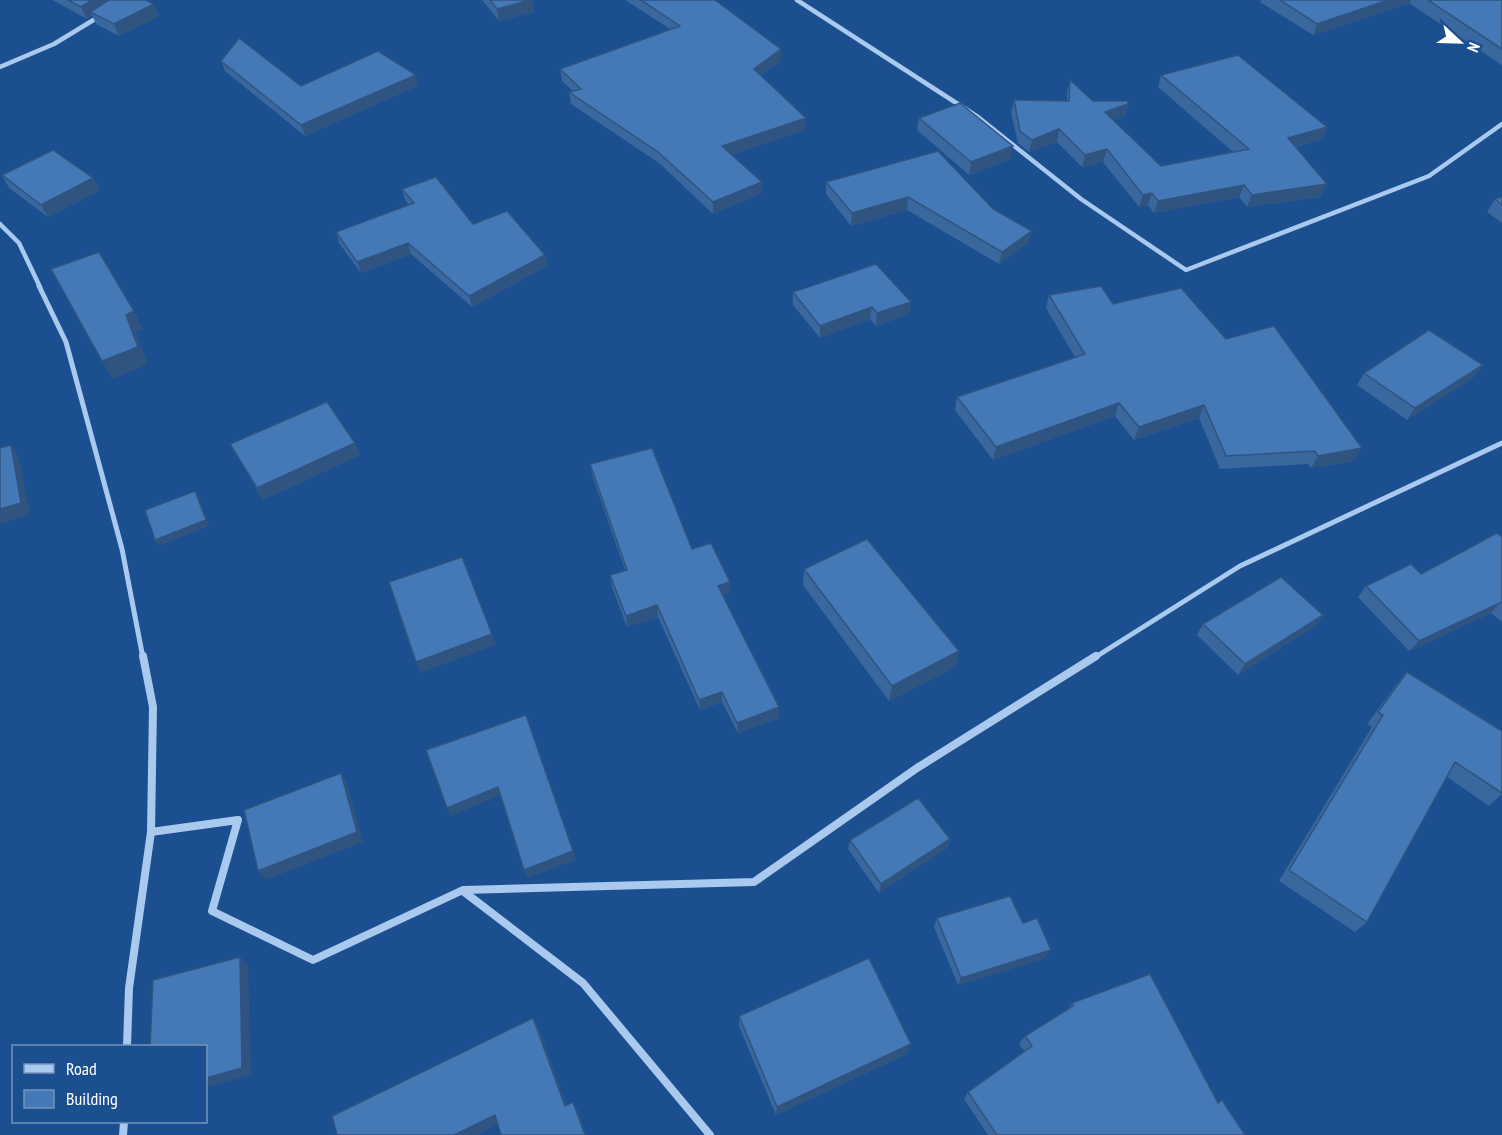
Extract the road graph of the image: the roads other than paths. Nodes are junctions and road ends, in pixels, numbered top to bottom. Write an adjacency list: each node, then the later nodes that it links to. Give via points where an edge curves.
1 (797, 0): 4 (street, via 978,117 1081,200 1186,270 1429,176)
2 (102, 15): 3 (street, via 54,44)
3 (0, 67)
4 (1502, 124)
5 (0, 224): 7 (street, via 19,243 66,342 122,549 153,707)
6 (1502, 443): 8 (street, via 1240,566 917,768 754,882)
7 (151, 832): 8 (street, via 238,820 212,911 313,960); 9 (street, via 129,988)
8 (463, 890): 10 (street, via 583,983)
9 (127, 1045)
10 (710, 1135)

